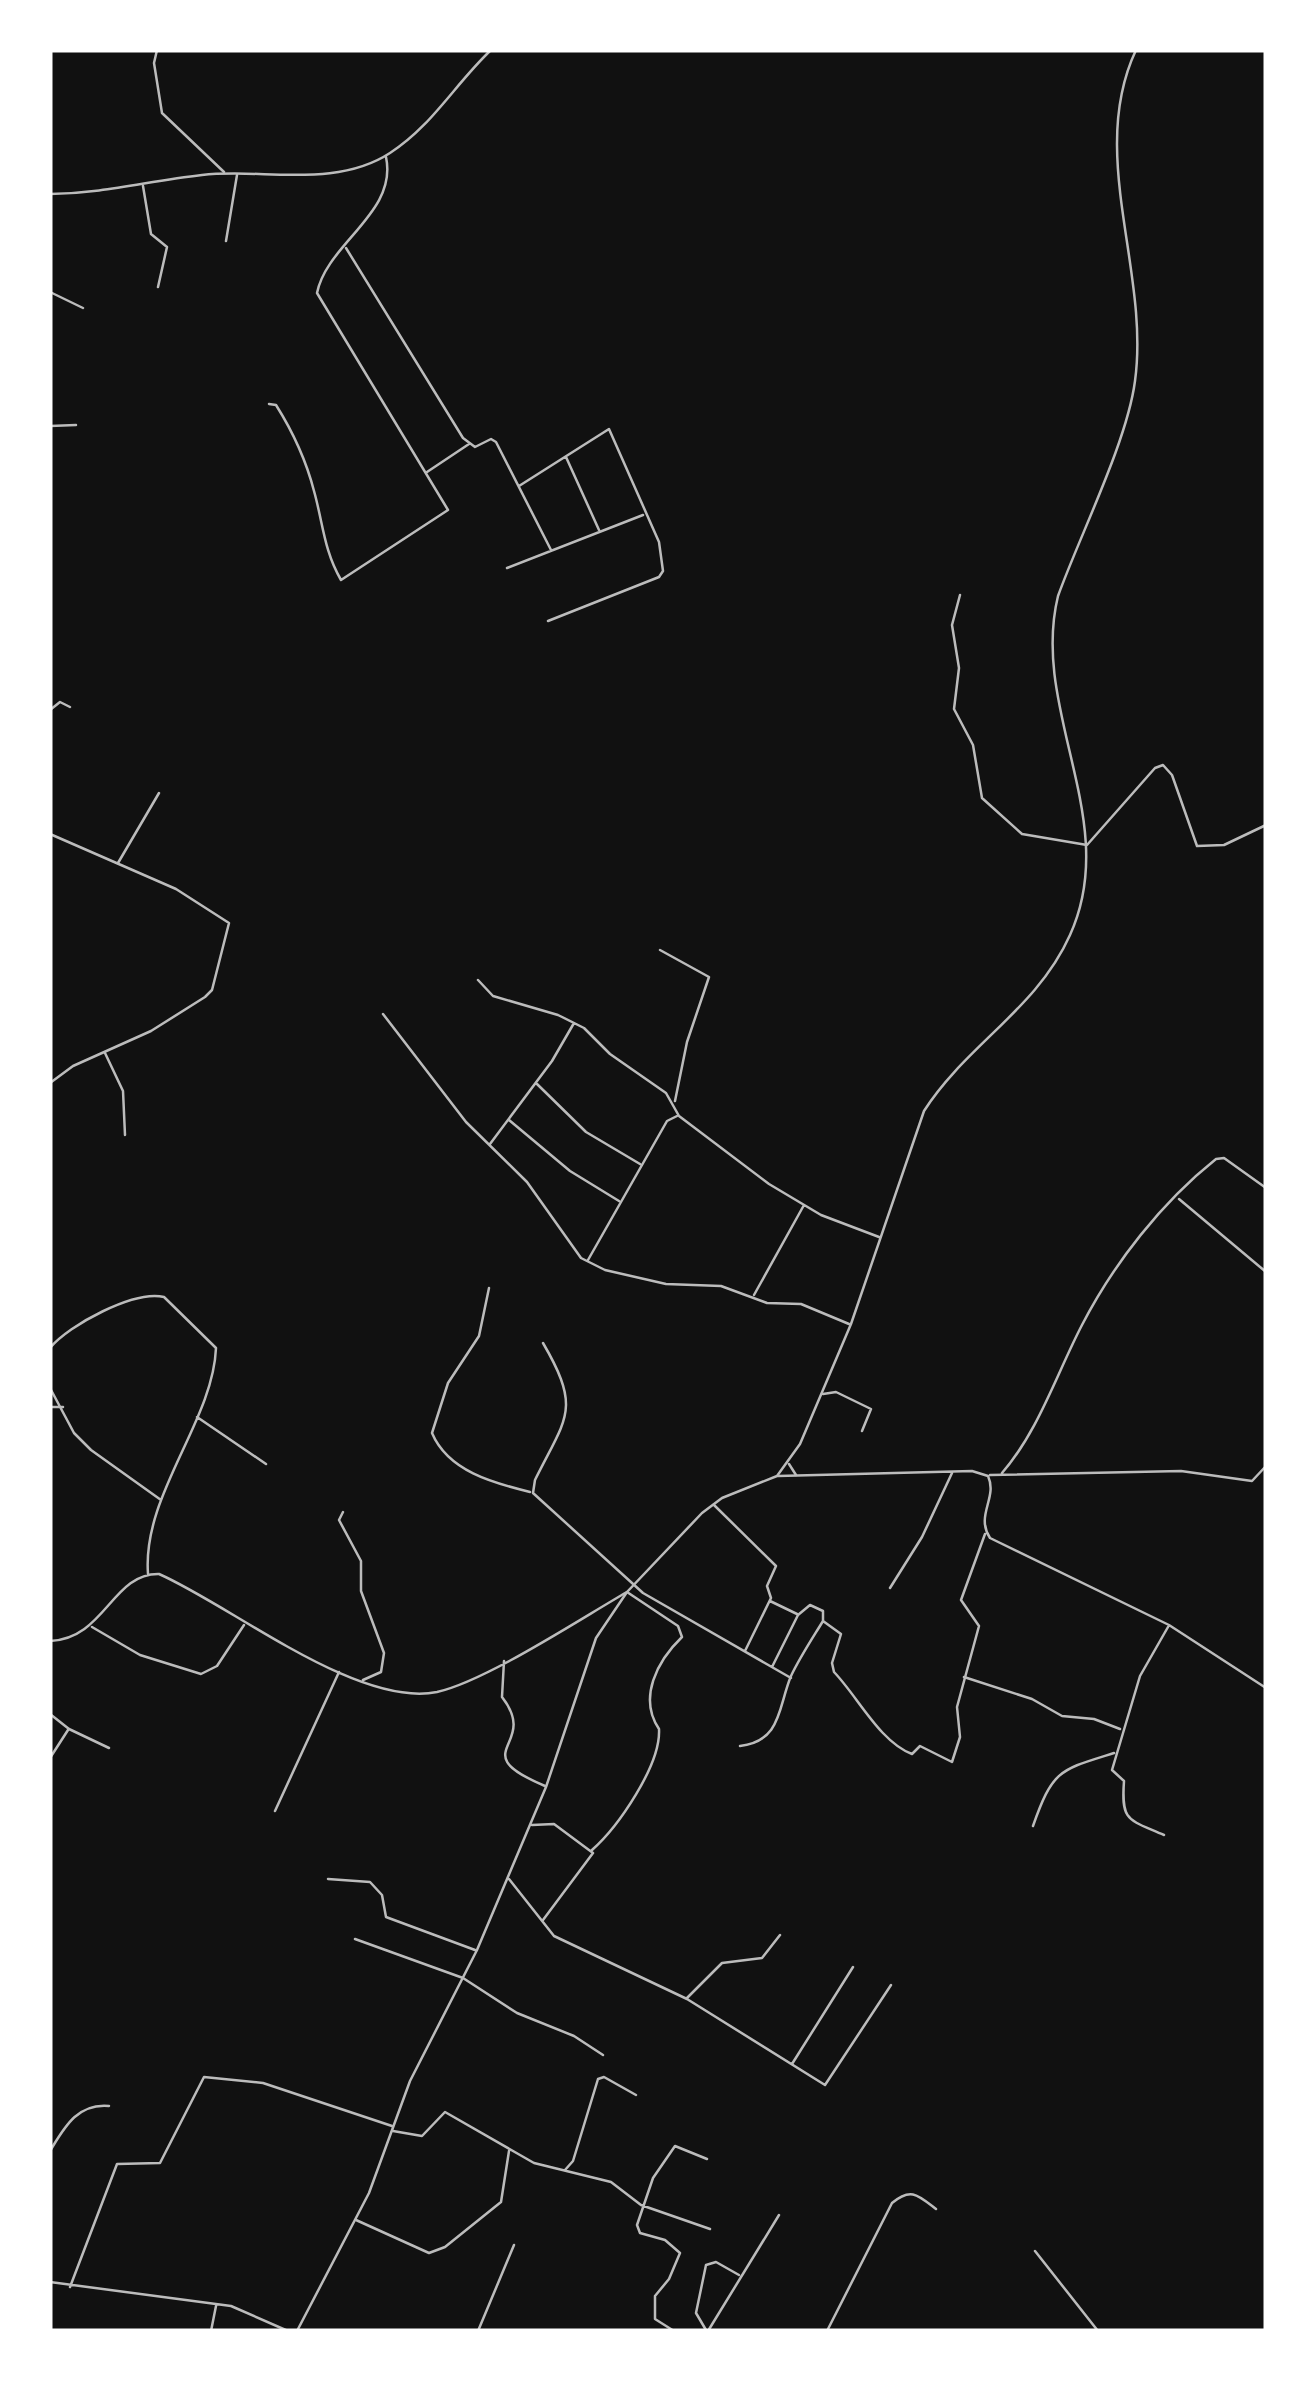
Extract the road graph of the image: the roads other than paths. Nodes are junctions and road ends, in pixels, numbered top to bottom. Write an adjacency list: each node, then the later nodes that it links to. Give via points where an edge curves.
1 (156, 50): 5 (street, via 162,113)
2 (491, 50): 4 (street, via 431,121)
3 (1136, 50): 32 (street, via 1123,78 1116,137 1135,380 1051,627 1056,702)
4 (386, 156): 6 (street, via 327,173); 10 (street, via 388,187)
5 (225, 173): 6 (street); 7 (street)
6 (237, 173): 9 (street)
7 (143, 186): 8 (street); 11 (street, via 150,234 167,247)
8 (50, 194)
9 (226, 241)
10 (346, 247): 17 (street); 19 (street, via 317,293)
11 (158, 287)
12 (50, 292): 13 (street)
13 (83, 308)
14 (270, 404): 19 (street, via 295,436 315,492 320,534 341,580 448,510)
15 (76, 425): 16 (street)
16 (50, 426)
17 (469, 444): 19 (street); 20 (street, via 496,442)
18 (566, 457): 20 (street); 21 (street, via 610,429); 22 (street)
19 (426, 473)
20 (519, 486): 23 (street)
21 (644, 514): 22 (street); 26 (street, via 659,542 661,575)
22 (600, 531): 23 (street)
23 (551, 550): 24 (street)
24 (508, 568)
25 (960, 595): 32 (street, via 952,625 959,668 954,709 973,745 982,798 1022,834)
26 (548, 621)
27 (70, 707): 28 (street, via 60,702)
28 (50, 710)
29 (159, 792): 33 (street)
30 (1266, 825): 32 (street, via 1224,845 1197,846 1172,775 1160,765)
31 (50, 834): 33 (street)
32 (1087, 845): 51 (street, via 1078,916 1060,956 1028,1002 924,1111)
33 (117, 865): 38 (street, via 191,896 230,923 212,990 151,1031)
34 (660, 950): 41 (street, via 706,973 709,982 696,1009)
35 (478, 980): 37 (street, via 493,996)
36 (383, 1014): 45 (street)
37 (574, 1022): 39 (street); 41 (street)
38 (104, 1052): 40 (street); 44 (street, via 123,1091)
39 (536, 1083): 43 (street); 46 (street, via 586,1132)
40 (50, 1084)
41 (675, 1103): 42 (street)
42 (679, 1116): 46 (street, via 667,1121); 50 (street)
43 (509, 1119): 45 (street); 49 (street, via 570,1171)
44 (125, 1135)
45 (489, 1145): 52 (street, via 527,1182)
46 (642, 1165): 49 (street)
47 (1266, 1188): 48 (street, via 1220,1157)
48 (1178, 1198): 53 (street); 69 (street, via 1112,1270)
49 (621, 1201): 52 (street)
50 (804, 1205): 51 (street); 55 (street)
51 (880, 1237): 56 (street)
52 (587, 1261): 55 (street, via 666,1284 721,1286)
53 (1266, 1272)
54 (488, 1288): 73 (street, via 479,1336 448,1384 432,1433 467,1471)
55 (754, 1296): 56 (street, via 768,1304 801,1304)
56 (851, 1324): 60 (street)
57 (543, 1343): 73 (street, via 568,1392 568,1409)
58 (50, 1348): 63 (street, via 83,1319 142,1296 164,1297 217,1350)
59 (50, 1388): 61 (street)
60 (823, 1394): 64 (street, via 836,1392 871,1410); 65 (street)
61 (64, 1407): 62 (street); 74 (street, via 91,1450)
62 (50, 1408)
63 (196, 1416): 66 (street); 74 (street)
64 (862, 1431)
65 (788, 1461): 70 (street); 71 (street)
66 (266, 1464)
67 (1266, 1466): 69 (street, via 1242,1482 1181,1471)
68 (952, 1472): 70 (street); 72 (street); 80 (street)
69 (1002, 1473): 72 (street)
70 (796, 1475): 71 (street)
71 (777, 1476): 75 (street)
72 (988, 1476): 77 (street)
73 (533, 1492): 79 (street)
74 (162, 1500): 78 (street)
75 (714, 1504): 79 (street); 82 (street, via 776,1566 767,1582)
76 (343, 1512): 95 (street, via 339,1520 361,1562 360,1591 384,1652 382,1672)
77 (986, 1533): 87 (street); 94 (street, via 960,1600 978,1623)
78 (148, 1574): 85 (street, via 176,1582); 86 (street, via 127,1585)
79 (634, 1586): 81 (street); 89 (street)
80 (890, 1588)
81 (627, 1592): 90 (street); 104 (street, via 589,1652); 109 (street, via 678,1626 682,1636 658,1665 648,1700 659,1729 657,1746 623,1818)
82 (770, 1601): 83 (street); 89 (street)
83 (798, 1615): 84 (street, via 816,1606); 91 (street)
84 (823, 1622): 93 (street); 94 (street, via 841,1634 834,1672 906,1752 920,1746 952,1762)
85 (244, 1623): 86 (street, via 217,1666 201,1674 140,1655); 92 (street)
86 (91, 1626): 88 (street)
87 (1169, 1626): 96 (street); 99 (street, via 1153,1647)
88 (51, 1642)
89 (744, 1652): 91 (street)
90 (504, 1660): 95 (street, via 436,1692 394,1694); 104 (street, via 502,1696 517,1725 505,1764)
91 (772, 1668): 93 (street)
92 (339, 1670): 95 (street); 105 (street)
93 (790, 1678): 100 (street, via 778,1724)
94 (964, 1678): 99 (street, via 1032,1699 1062,1716 1094,1718)
95 (362, 1681)
96 (1266, 1688)
97 (50, 1714): 98 (street)
98 (69, 1729): 101 (street); 103 (street)
99 (1122, 1730): 102 (street)
100 (740, 1746)
101 (110, 1748)
102 (1116, 1752): 107 (street, via 1062,1771); 108 (street, via 1112,1770 1124,1782 1122,1811)
103 (50, 1758)
104 (546, 1787): 106 (street)
105 (275, 1811)
106 (531, 1825): 109 (street, via 554,1824); 110 (street)
107 (1032, 1826)
108 (1164, 1835)
109 (592, 1850): 112 (street, via 593,1858)
110 (508, 1878): 112 (street); 115 (street)
111 (328, 1879): 115 (street, via 370,1882 382,1895 386,1917)
112 (542, 1922): 119 (street, via 554,1936)
113 (780, 1935): 119 (street, via 762,1958 722,1963)
114 (355, 1939): 117 (street)
115 (477, 1950): 117 (street)
116 (853, 1966): 121 (street)
117 (463, 1978): 120 (street); 124 (street)
118 (891, 1984): 121 (street, via 828,2083)
119 (686, 1999): 121 (street)
120 (604, 2055)
121 (792, 2065)
122 (636, 2095): 128 (street, via 598,2079)
123 (108, 2106): 125 (street, via 70,2119)
124 (392, 2128): 126 (street, via 422,2136 445,2112); 132 (street); 138 (street, via 262,2082 207,2076 160,2162 117,2164)
125 (50, 2151)
126 (509, 2151): 128 (street); 132 (street, via 501,2202 440,2251 420,2252)
127 (707, 2159): 129 (street, via 675,2146)
128 (564, 2171): 129 (street, via 611,2182)
129 (641, 2205): 133 (street); 144 (street, via 638,2231 680,2253 652,2304 654,2319)
130 (936, 2209): 146 (street, via 915,2192 892,2203)
131 (779, 2215): 136 (street)
132 (354, 2220): 142 (street)
133 (710, 2229)
134 (514, 2245): 143 (street)
135 (1035, 2251): 147 (street)
136 (739, 2275): 145 (street); 145 (street, via 716,2262 706,2265 696,2313)
137 (50, 2282): 138 (street)
138 (70, 2287): 139 (street)
139 (216, 2305): 140 (street); 141 (street)
140 (211, 2331)
141 (288, 2331)
142 (297, 2331)
143 (478, 2331)
144 (674, 2331)
145 (707, 2331)
146 (827, 2331)
147 (1098, 2331)

